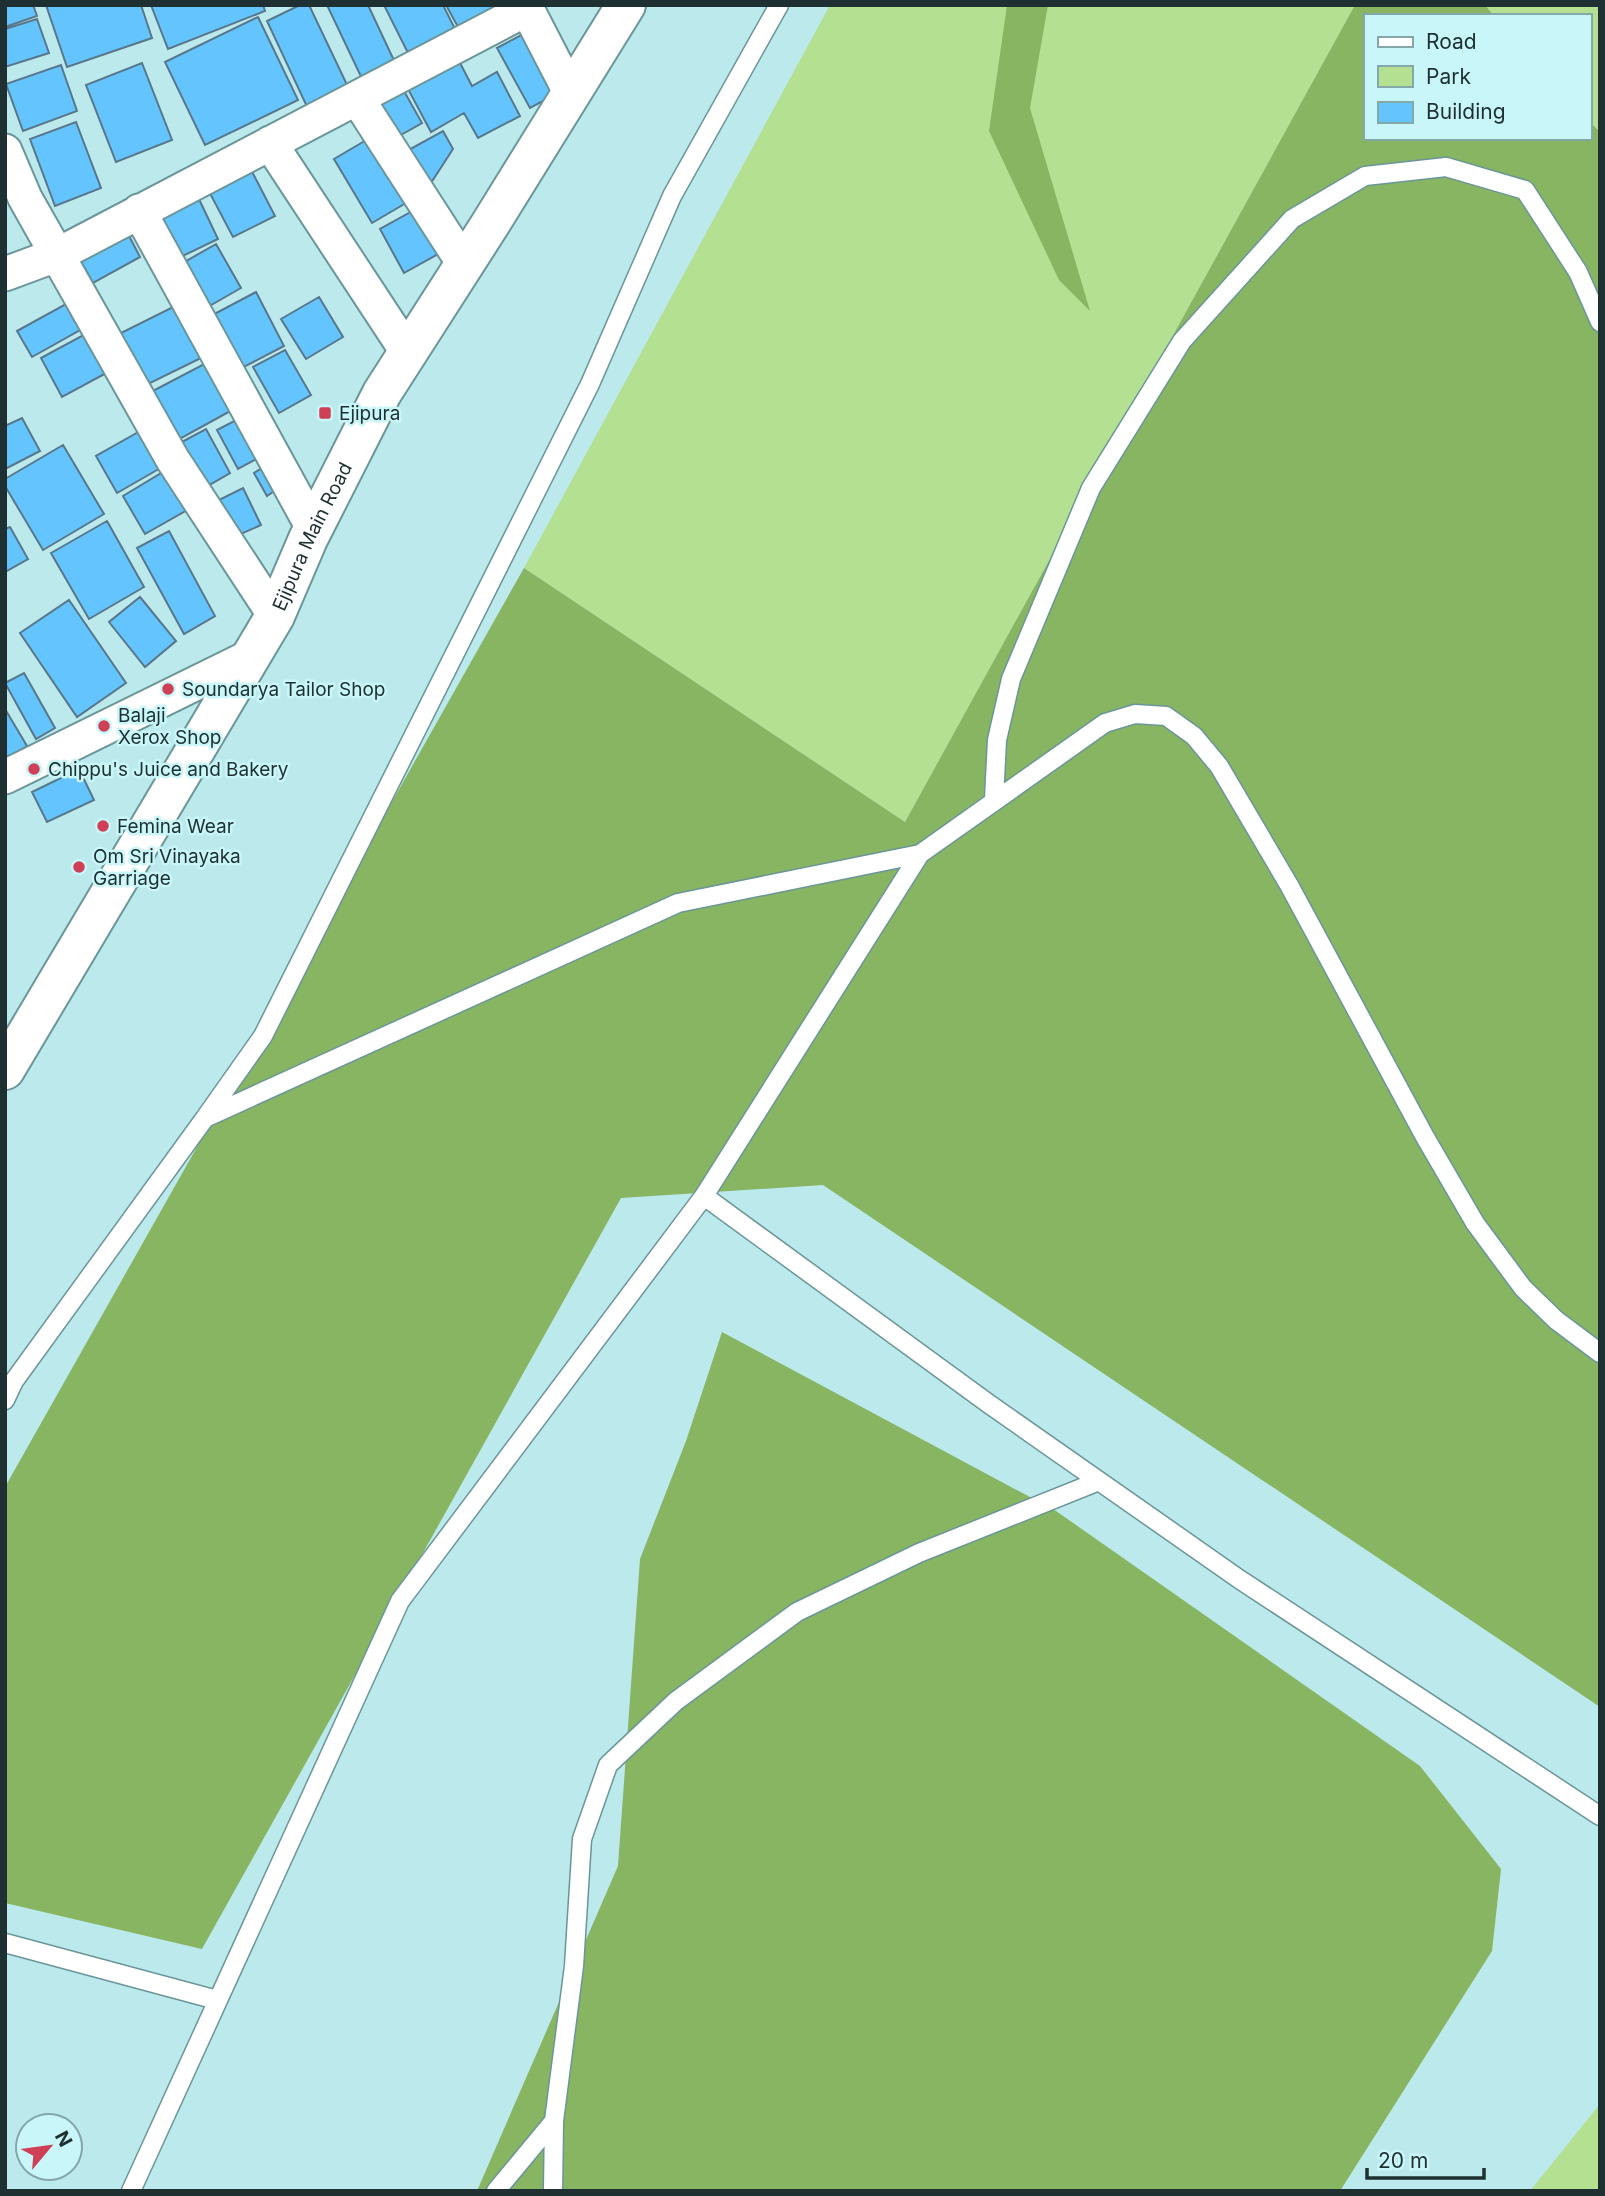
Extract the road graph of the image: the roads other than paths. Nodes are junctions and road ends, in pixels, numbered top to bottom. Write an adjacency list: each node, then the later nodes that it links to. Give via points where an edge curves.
1 (626, 5): 4 (street, Ejipura Main Road)
2 (779, 5): 21 (lane, via 671,196 590,384 263,1036)
3 (526, 7): 4 (street); 5 (street)
4 (570, 92): 10 (street, Ejipura Main Road)
5 (357, 98): 6 (street); 10 (street)
6 (270, 143): 8 (street); 13 (street)
7 (5, 151): 9 (street, via 25,198)
8 (139, 211): 9 (street); 14 (street)
9 (59, 254): 11 (street); 15 (street, via 173,460)
10 (464, 264): 13 (street, Ejipura Main Road)
11 (5, 274)
12 (1600, 322): 18 (lane, via 1578,272 1525,190 1446,167 1365,176 1292,219 1182,341 1091,488 1011,679 997,740)
13 (408, 353): 14 (street, Ejipura Main Road, via 358,437)
14 (313, 528): 15 (street, Ejipura Main Road)
15 (275, 616): 16 (street, Ejipura Main Road)
16 (253, 655): 17 (street); 20 (street, Ejipura Main Road)
17 (5, 777)
18 (994, 799): 19 (lane); 23 (lane, via 1105,723 1135,714 1166,716 1194,736 1219,766 1276,862 1475,1223 1523,1288)
19 (920, 854): 21 (lane, via 678,903); 22 (lane)
20 (5, 1070)
21 (205, 1118): 24 (lane)
22 (704, 1196): 25 (lane); 28 (lane, via 400,1601)
23 (1600, 1353)
24 (5, 1400)
25 (1099, 1481): 26 (lane, via 1239,1579); 29 (lane, via 919,1553 797,1612 676,1701 608,1765 582,1839 574,1966)
26 (1600, 1816)
27 (5, 1943): 28 (lane)
28 (217, 2000): 30 (lane)
29 (554, 2121): 31 (lane); 32 (lane)
30 (131, 2191)
31 (496, 2191)
32 (553, 2191)

